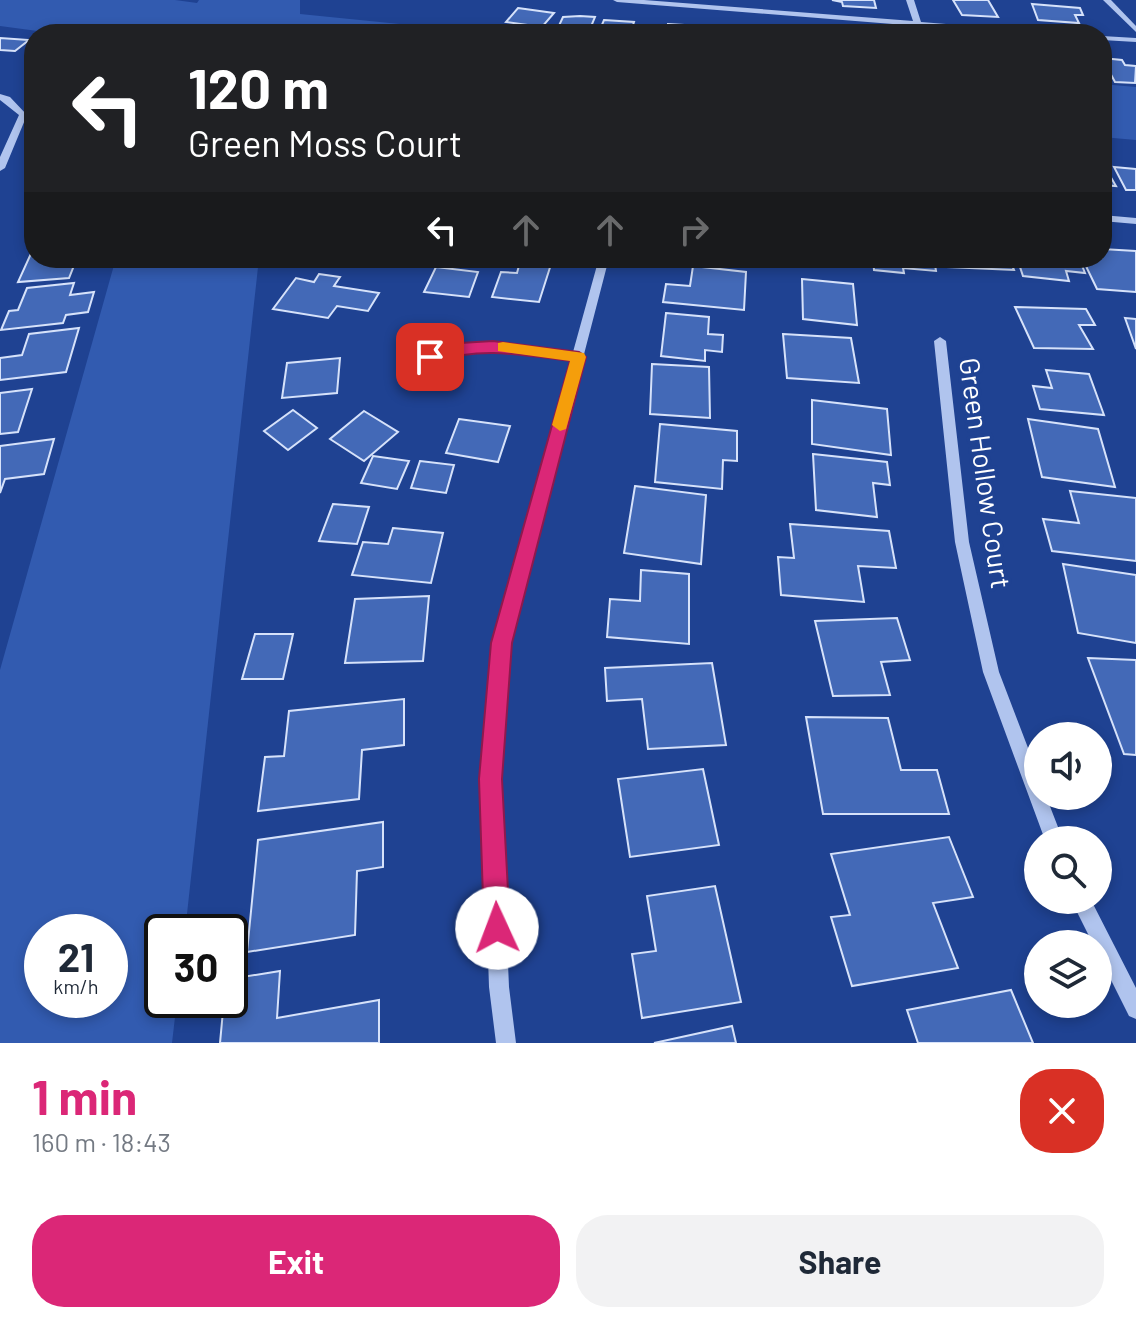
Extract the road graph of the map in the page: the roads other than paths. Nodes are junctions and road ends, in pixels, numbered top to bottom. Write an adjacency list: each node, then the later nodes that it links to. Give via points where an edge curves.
1 (617, 0): 4 (street)
2 (910, 0): 5 (street)
3 (1107, 0): 6 (street)
4 (714, 4): 5 (street)
5 (918, 24)
6 (1136, 30)
7 (1112, 39): 8 (street)
8 (1136, 40)
9 (0, 97): 10 (street, via 23,115)
10 (0, 168)
11 (1112, 219): 12 (street)
12 (1136, 221)
13 (601, 268): 16 (street)
14 (940, 341): 17 (street, Green Hollow Court, via 962,542 981,629 991,672)
15 (430, 357): 16 (street, via 493,346)
16 (579, 357): 20 (street, via 501,643 491,779)
17 (1049, 826)
18 (1088, 914): 19 (street)
19 (1136, 1009)
20 (506, 1043)

